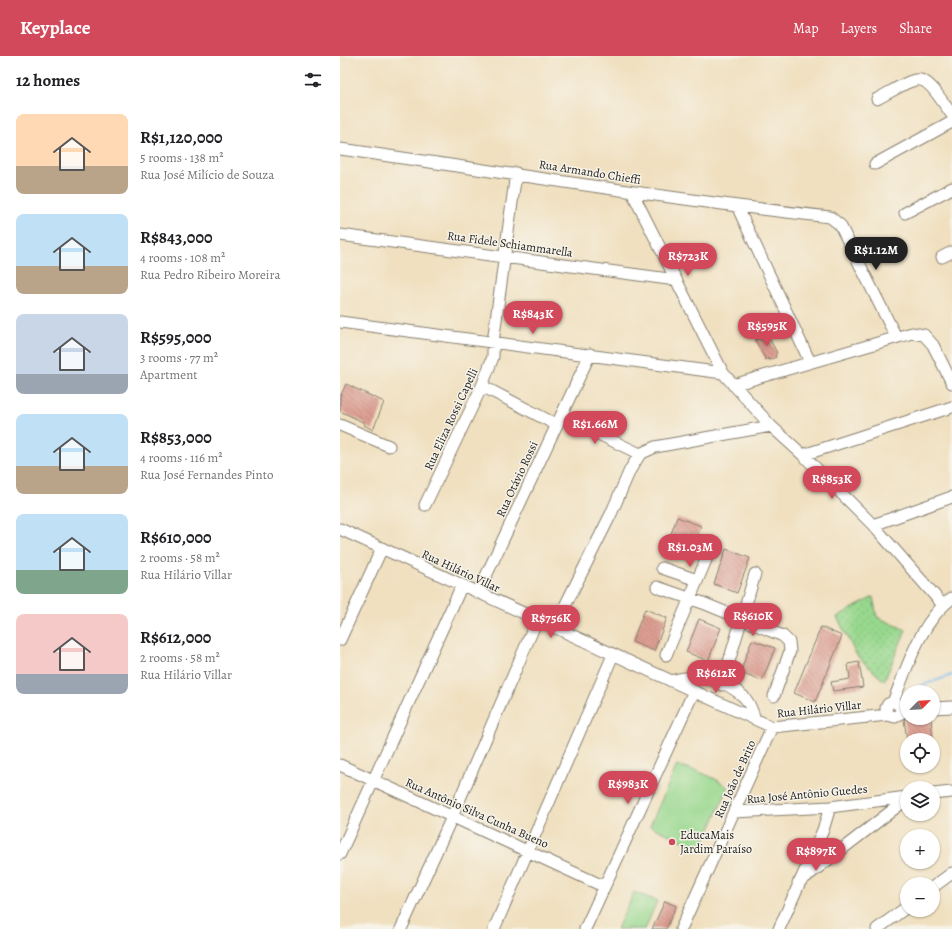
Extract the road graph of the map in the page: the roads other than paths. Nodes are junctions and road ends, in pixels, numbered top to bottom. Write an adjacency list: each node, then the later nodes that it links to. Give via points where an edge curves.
1 (877, 99): 2 (street, via 912,80 922,79 932,86)
2 (952, 115)
3 (952, 122): 5 (street)
4 (340, 149): 6 (street, Rua Armando Chieffi)
5 (875, 164)
6 (516, 173): 8 (street, Rua Armando Chieffi); 12 (street, Rua Eliza Rossi Capelli)
7 (952, 188): 10 (street)
8 (632, 192): 9 (street, Rua Armando Chieffi); 13 (street)
9 (737, 206): 15 (street, Rua Armando Chieffi, via 830,217 835,220 840,225); 18 (street)
10 (905, 214)
11 (340, 235): 12 (street, Rua Fidele Schiammarella)
12 (504, 257): 13 (street, Rua Fidele Schiammarella); 16 (street, Rua Eliza Rossi Capelli)
13 (676, 280): 19 (street)
14 (340, 322): 16 (street)
15 (896, 337): 18 (street); 20 (street, via 912,333 924,335 933,345)
16 (493, 342): 17 (street); 22 (street, Rua Eliza Rossi Capelli, via 493,357)
17 (590, 354): 19 (street); 24 (street, Rua Otávio Rossi)
18 (810, 362): 21 (street)
19 (723, 373): 21 (street)
20 (952, 383)
21 (734, 385): 26 (street)
22 (482, 386): 24 (street); 31 (street, Rua Eliza Rossi Capelli)
23 (952, 407): 29 (street)
24 (559, 421): 28 (street); 41 (street, Rua Otávio Rossi)
25 (340, 424): 27 (street)
26 (771, 426): 28 (street, via 673,443); 29 (street)
27 (389, 446)
28 (640, 454): 47 (street)
29 (803, 455): 32 (street)
30 (952, 497): 32 (street)
31 (425, 505)
32 (873, 525): 44 (street)
33 (340, 529): 34 (street, Rua Hilário Villar)
34 (382, 548): 39 (street, Rua Hilário Villar); 48 (street)
35 (712, 548): 38 (street)
36 (662, 568): 38 (street)
37 (755, 574): 46 (street)
38 (698, 580): 42 (street)
39 (462, 585): 41 (street, Rua Hilário Villar); 64 (street)
40 (657, 587): 42 (street)
41 (478, 592): 45 (street, Rua Hilário Villar)
42 (690, 598): 46 (street); 50 (street)
43 (952, 598): 44 (street)
44 (943, 605): 55 (street, via 916,644)
45 (537, 620): 47 (street, Rua Hilário Villar); 71 (street)
46 (741, 620): 52 (street); 54 (street, via 783,636 789,642 790,651)
47 (554, 628): 49 (street, Rua Hilário Villar)
48 (340, 640)
49 (613, 655): 51 (street, Rua Hilário Villar); 72 (street)
50 (666, 655)
51 (671, 681): 52 (street, via 695,676); 53 (street, Rua Hilário Villar)
52 (722, 685): 61 (street, via 744,697)
53 (694, 691): 61 (street, Rua Hilário Villar); 77 (street)
54 (774, 696)
55 (893, 702): 56 (street, Rua Hilário Villar); 60 (street, via 887,705)
56 (900, 705)
57 (952, 707): 58 (street)
58 (940, 708)
59 (900, 713): 60 (street, Rua Hilário Villar, via 892,717)
60 (887, 715): 62 (street, Rua Hilário Villar)
61 (755, 719): 62 (street, Rua Hilário Villar)
62 (772, 727): 70 (street, Rua João de Brito)
63 (340, 765): 64 (street, Rua Antônio Silva Cunha Bueno)
64 (374, 781): 71 (street, Rua Antônio Silva Cunha Bueno); 73 (street)
65 (952, 792): 66 (street)
66 (940, 793)
67 (900, 799): 69 (street, Rua José Antônio Guedes)
68 (900, 803): 76 (street)
69 (830, 807): 70 (street, Rua José Antônio Guedes); 76 (street, via 823,830)
70 (734, 812): 82 (street, Rua João de Brito)
71 (452, 817): 72 (street, Rua Antônio Silva Cunha Bueno); 79 (street)
72 (528, 851): 77 (street, Rua Antônio Silva Cunha Bueno); 80 (street)
73 (340, 854)
74 (952, 873): 75 (street)
75 (940, 882)
76 (798, 883): 83 (street)
77 (603, 886): 81 (street)
78 (900, 911): 84 (street)
79 (401, 929)
80 (494, 929)
81 (585, 929)
82 (681, 929)
83 (779, 929)
84 (877, 929)

